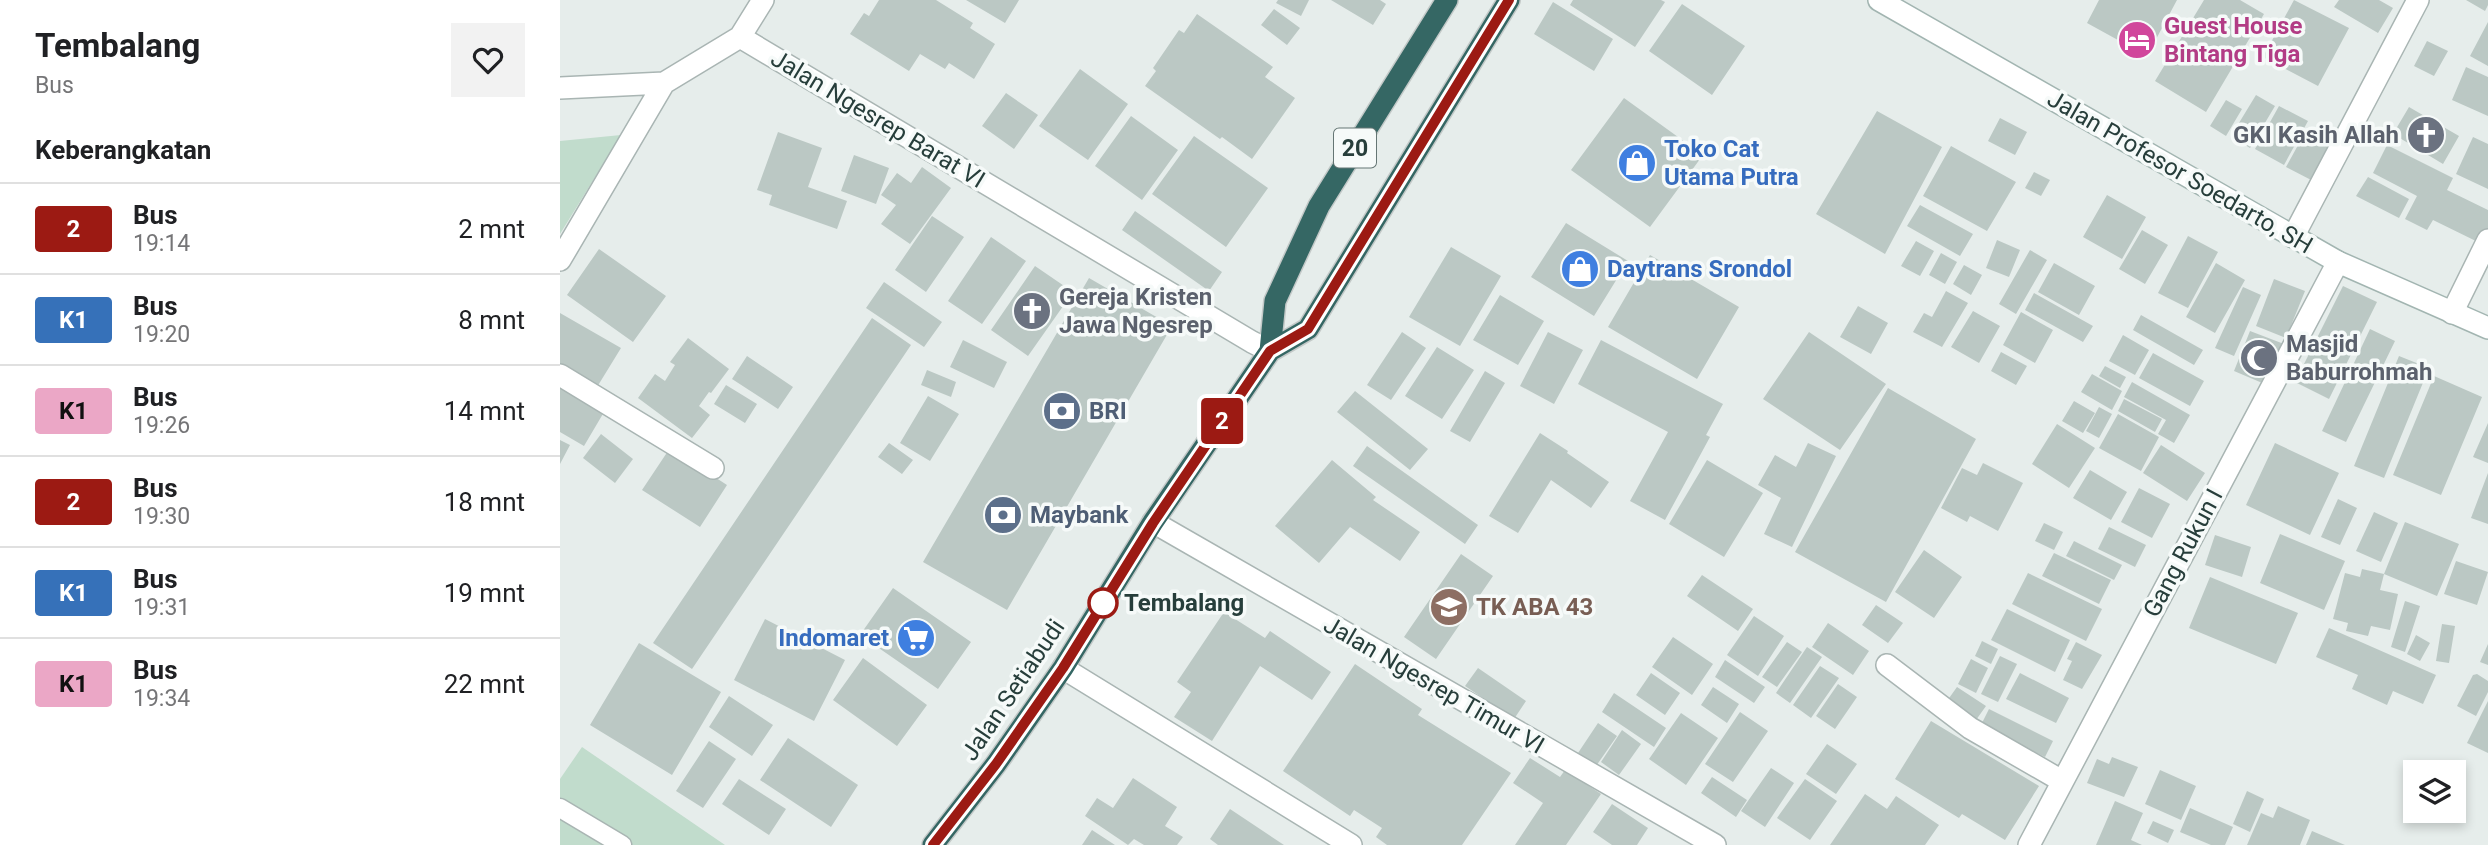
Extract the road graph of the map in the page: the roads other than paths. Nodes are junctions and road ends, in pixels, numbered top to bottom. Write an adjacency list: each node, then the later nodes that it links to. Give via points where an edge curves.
1 (763, 0): 6 (street)
2 (1447, 0): 15 (highway, Jalan Setiabudi / 20, via 1319,206 1275,301)
3 (1509, 0): 15 (highway, Jalan Setiabudi / 20, via 1308,329)
4 (1879, 0): 9 (street, Jalan Profesor Soedarto, SH)
5 (2418, 0): 9 (street)
6 (740, 37): 7 (street); 15 (street, Jalan Ngesrep Barat VI)
7 (664, 83): 8 (street); 11 (street)
8 (560, 88)
9 (2293, 237): 12 (street, Jalan Profesor Soedarto, SH)
10 (2488, 240): 13 (street)
11 (560, 260)
12 (2338, 262): 13 (street, Jalan Profesor Soedarto, SH); 21 (street, Gang Rukun I)
13 (2452, 313): 14 (street, Jalan Profesor Soedarto, SH)
14 (2488, 328)
15 (1270, 351): 18 (highway, Jalan Setiabudi / 20)
16 (560, 375): 17 (street)
17 (713, 468)
18 (1153, 523): 20 (highway, Jalan Setiabudi / 20); 27 (street, Jalan Ngesrep Timur VI)
19 (1887, 665): 21 (street, via 1970,728)
20 (1063, 668): 25 (highway, Jalan Setiabudi / 20); 26 (street)
21 (2062, 781): 23 (street, Gang Rukun I)
22 (560, 808): 24 (lane)
23 (2031, 844)
24 (622, 845)
25 (933, 845)
26 (1351, 845)
27 (1715, 845)

